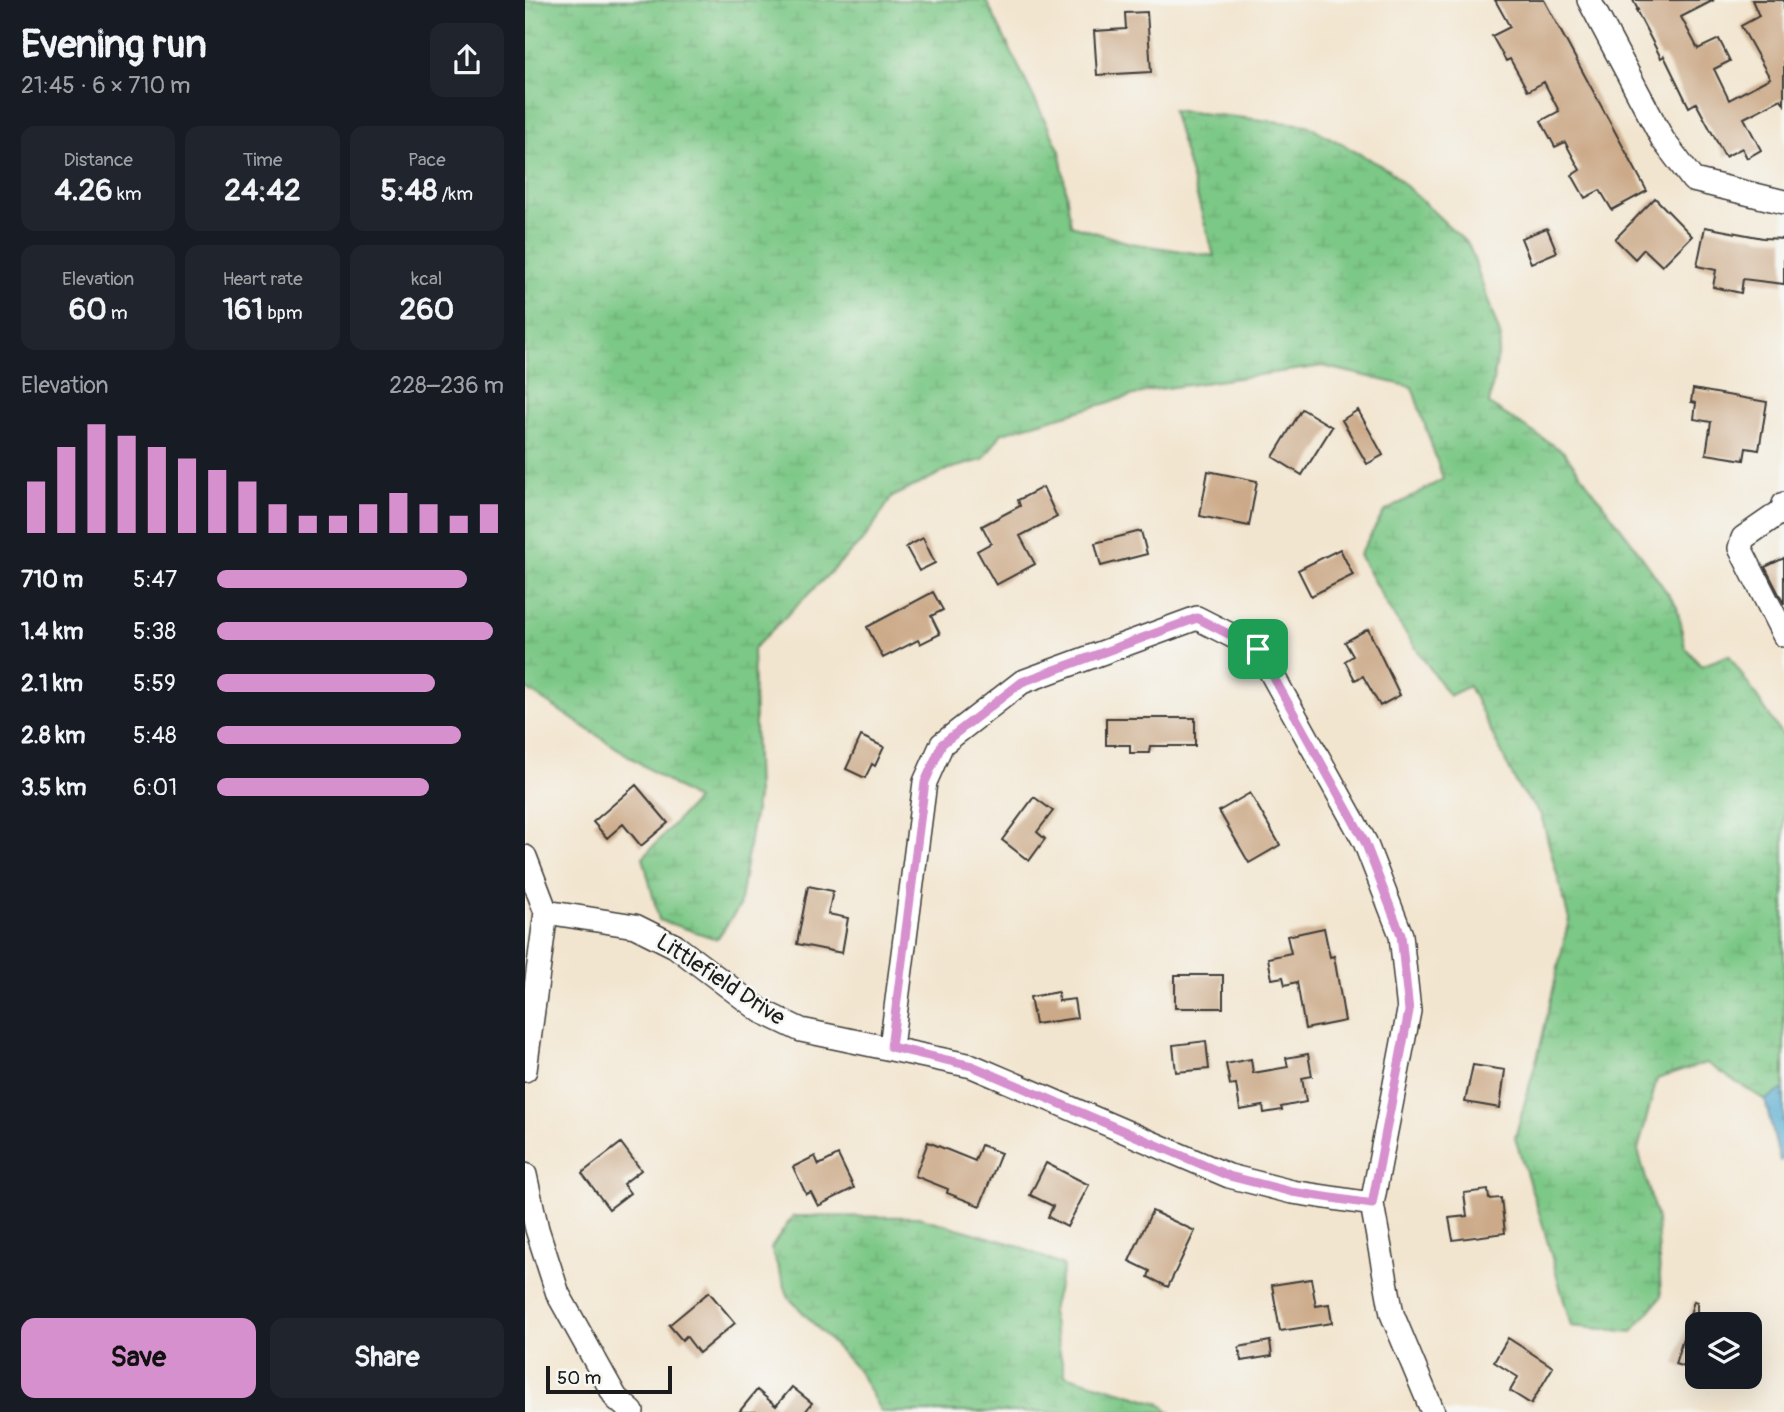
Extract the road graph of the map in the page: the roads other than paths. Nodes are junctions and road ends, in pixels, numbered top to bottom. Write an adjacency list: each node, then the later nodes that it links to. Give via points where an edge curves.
1 (1589, 0): 2 (street, via 1663,140 1693,180)
2 (1784, 202)
3 (1783, 508): 4 (street, via 1742,538 1740,548)
4 (1784, 635)
5 (525, 857): 6 (street)
6 (546, 912): 7 (street, Littlefield Drive, via 635,926 675,946 761,1011 801,1030); 8 (street)
7 (891, 1047): 10 (street, Littlefield Drive, via 972,1066 1229,1176 1292,1192); 10 (street, via 925,782 942,744 1022,682 1197,618 1258,649 1365,842 1401,935 1409,1011)
8 (525, 1070)
9 (525, 1175): 11 (street, via 558,1294 617,1398)
10 (1372, 1204): 12 (street, via 1392,1314)
11 (632, 1412)
12 (1433, 1412)

